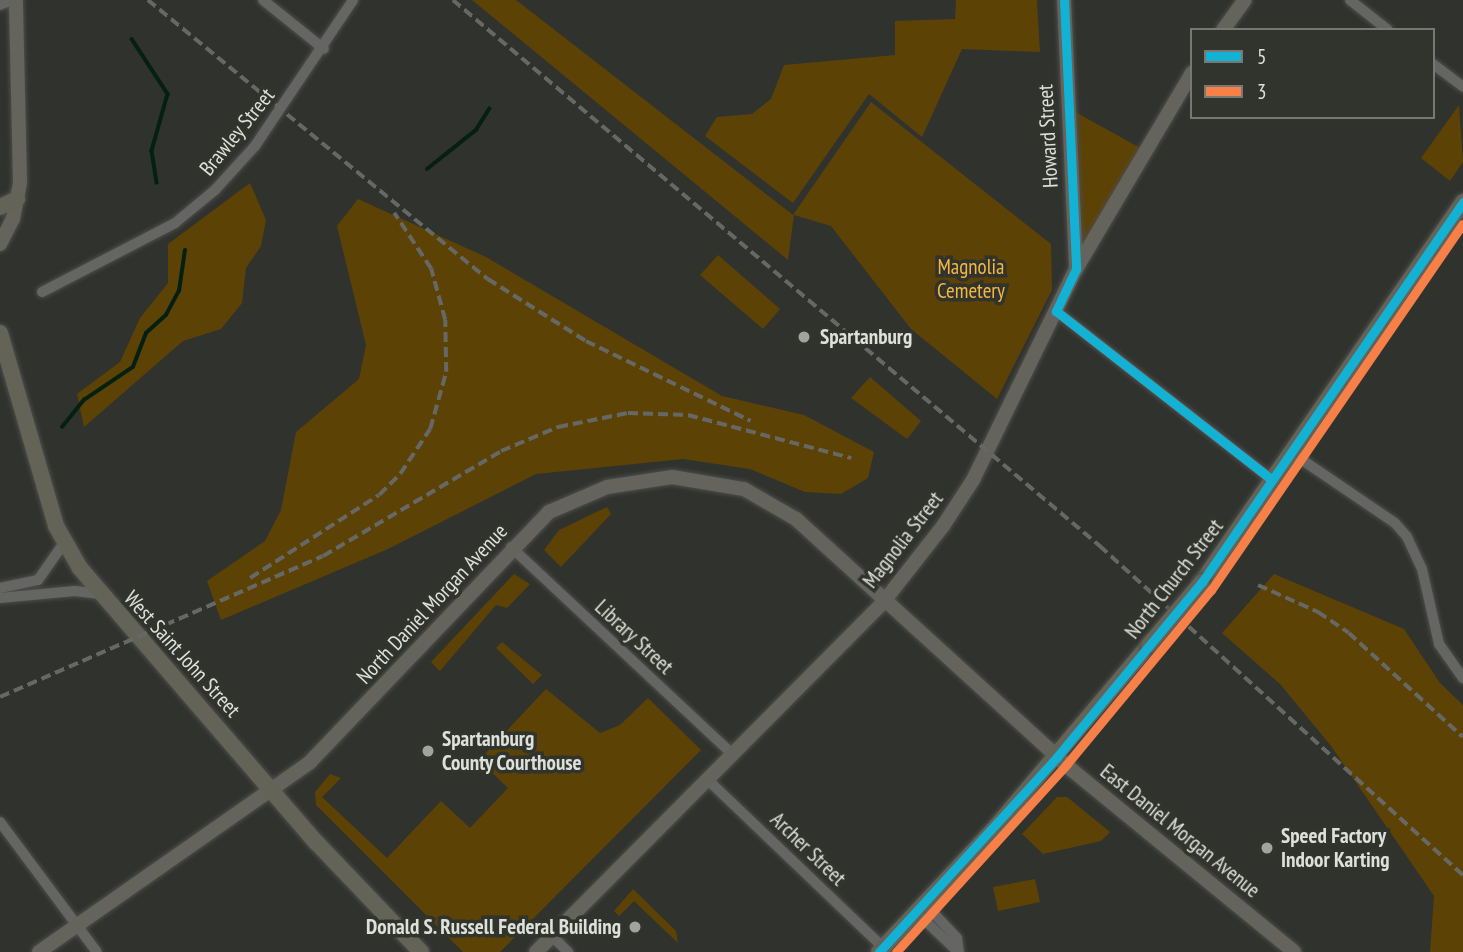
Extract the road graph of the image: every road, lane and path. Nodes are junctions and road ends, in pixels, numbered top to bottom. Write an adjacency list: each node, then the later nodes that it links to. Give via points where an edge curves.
1 (13, 0): 7 (street); 14 (street)
2 (263, 0): 10 (street)
3 (353, 0): 10 (street, Brawley Street)
4 (1064, 0): 18 (street, Howard Street)
5 (1245, 0): 8 (street)
6 (1350, 0): 9 (street)
7 (0, 5)
8 (1224, 28)
9 (1385, 28)
10 (324, 48): 19 (street, Brawley Street, via 243,161 200,204 152,236)
11 (1435, 66): 13 (street)
12 (1190, 76): 18 (street, Magnolia Street)
13 (1463, 87)
14 (17, 199): 16 (main road); 17 (street)
15 (1463, 202): 22 (main road, North Church Street)
16 (0, 207)
17 (0, 244)
18 (1076, 269): 20 (street, Magnolia Street)
19 (42, 292)
20 (1056, 311): 23 (street); 29 (street, Magnolia Street, via 968,489)
21 (0, 333): 24 (main road, West Saint John Street)
22 (1289, 451): 23 (main road, North Church Street); 30 (street, via 1407,537 1422,569 1439,644)
23 (1272, 479): 32 (main road, North Church Street, bridge, via 1202,582)
24 (64, 543): 26 (street, via 38,580); 27 (main road, West Saint John Street)
25 (511, 547): 29 (street, North Daniel Morgan Avenue, via 550,512 588,493 638,480 721,481 781,508); 31 (street, Library Street); 34 (street, North Daniel Morgan Avenue, via 331,742)
26 (0, 588)
27 (100, 594): 28 (street, via 75,591); 34 (main road, West Saint John Street)
28 (0, 598)
29 (885, 600): 31 (street, Magnolia Street); 32 (street, East Daniel Morgan Avenue)
30 (1463, 678)
31 (732, 754): 33 (street, Magnolia Street)
32 (1057, 757): 36 (main road, North Church Street); 46 (street, East Daniel Morgan Avenue)
33 (707, 779): 38 (street, Magnolia Street); 39 (street, Archer Street)
34 (272, 791): 37 (street, North Daniel Morgan Avenue); 42 (main road, West Saint John Street)
35 (0, 822): 37 (street)
36 (920, 908): 39 (main road, North Church Street); 45 (street); 45 (street, via 957,938)
37 (76, 924): 40 (street, North Daniel Morgan Avenue); 41 (street)
38 (552, 936): 43 (street, Magnolia Street); 44 (street)
39 (881, 950)
40 (39, 952)
41 (97, 952)
42 (421, 952)
43 (536, 952)
44 (568, 952)
45 (959, 952)
46 (1294, 952)

